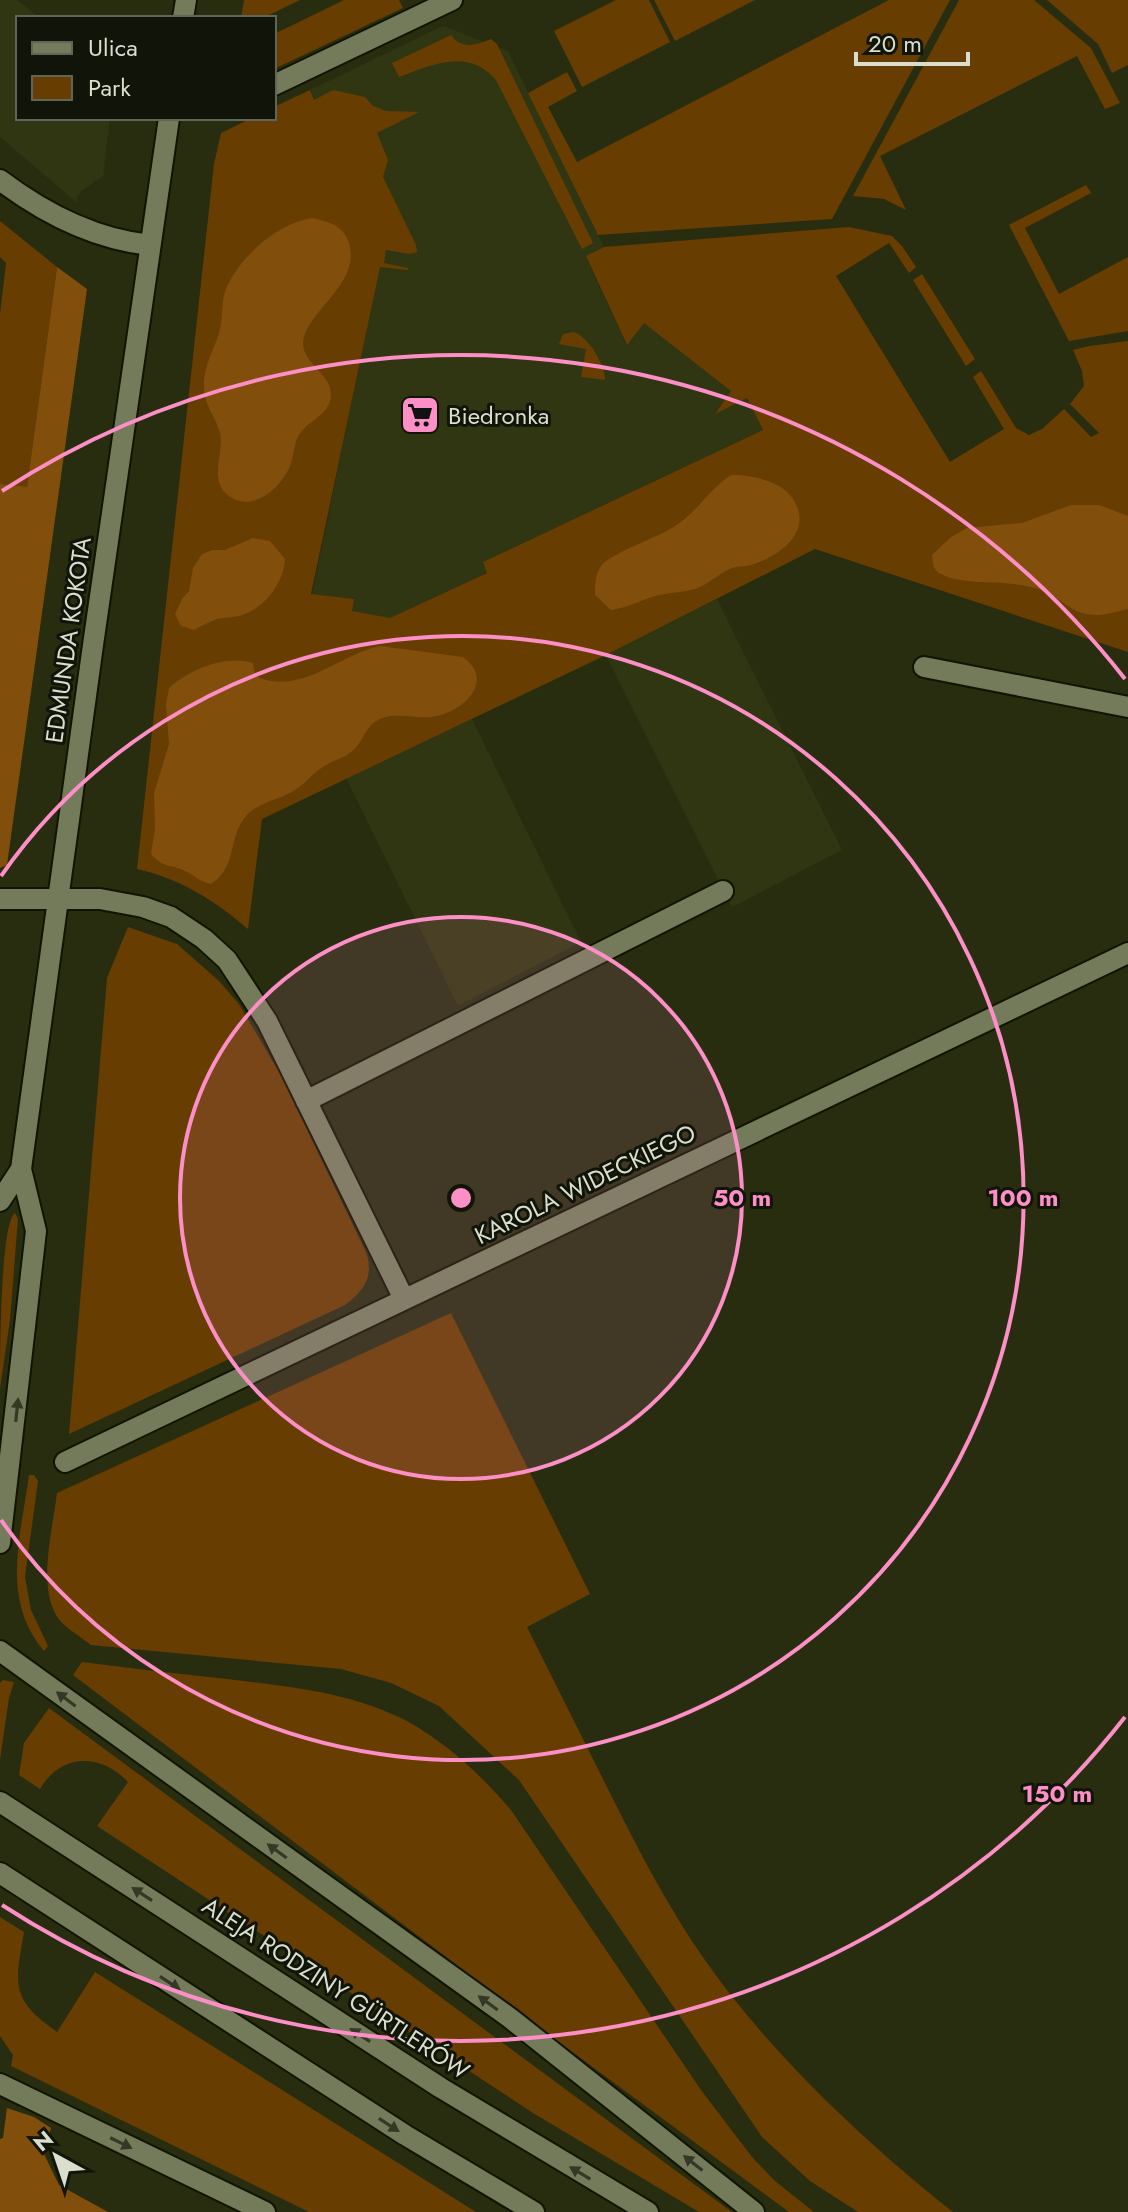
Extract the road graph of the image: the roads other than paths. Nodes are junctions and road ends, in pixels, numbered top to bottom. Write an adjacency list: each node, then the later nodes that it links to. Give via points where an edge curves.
1 (452, 0): 2 (street)
2 (276, 84)
3 (169, 120): 5 (street, EDMUNDA KOKOTA)
4 (0, 180): 5 (street, via 81,229)
5 (150, 245): 10 (street, EDMUNDA KOKOTA)
6 (924, 667): 7 (street)
7 (1128, 707)
8 (723, 891): 12 (street)
9 (0, 899): 10 (street)
10 (58, 899): 12 (street, via 143,907 171,917 204,939 241,977); 13 (street, EDMUNDA KOKOTA)
11 (1128, 953): 15 (street, KAROLA WIDECKIEGO)
12 (306, 1101): 15 (street)
13 (21, 1169): 14 (street, EDMUNDA KOKOTA); 17 (street, EDMUNDA KOKOTA, one-way to 13, via 36,1231)
14 (0, 1201)
15 (404, 1299): 16 (street, KAROLA WIDECKIEGO)
16 (65, 1462)
17 (0, 1543)
18 (0, 1651): 25 (street, one-way to 18, via 510,2018)
19 (0, 1802): 24 (street, ALEJA RODZINY GÜRTLERÓW, one-way to 19, via 441,2088)
20 (0, 1873): 23 (street, one-way to 23, via 405,2135)
21 (0, 2084): 22 (street, one-way to 22)
22 (265, 2212)
23 (534, 2212)
24 (648, 2212)
25 (754, 2212)

